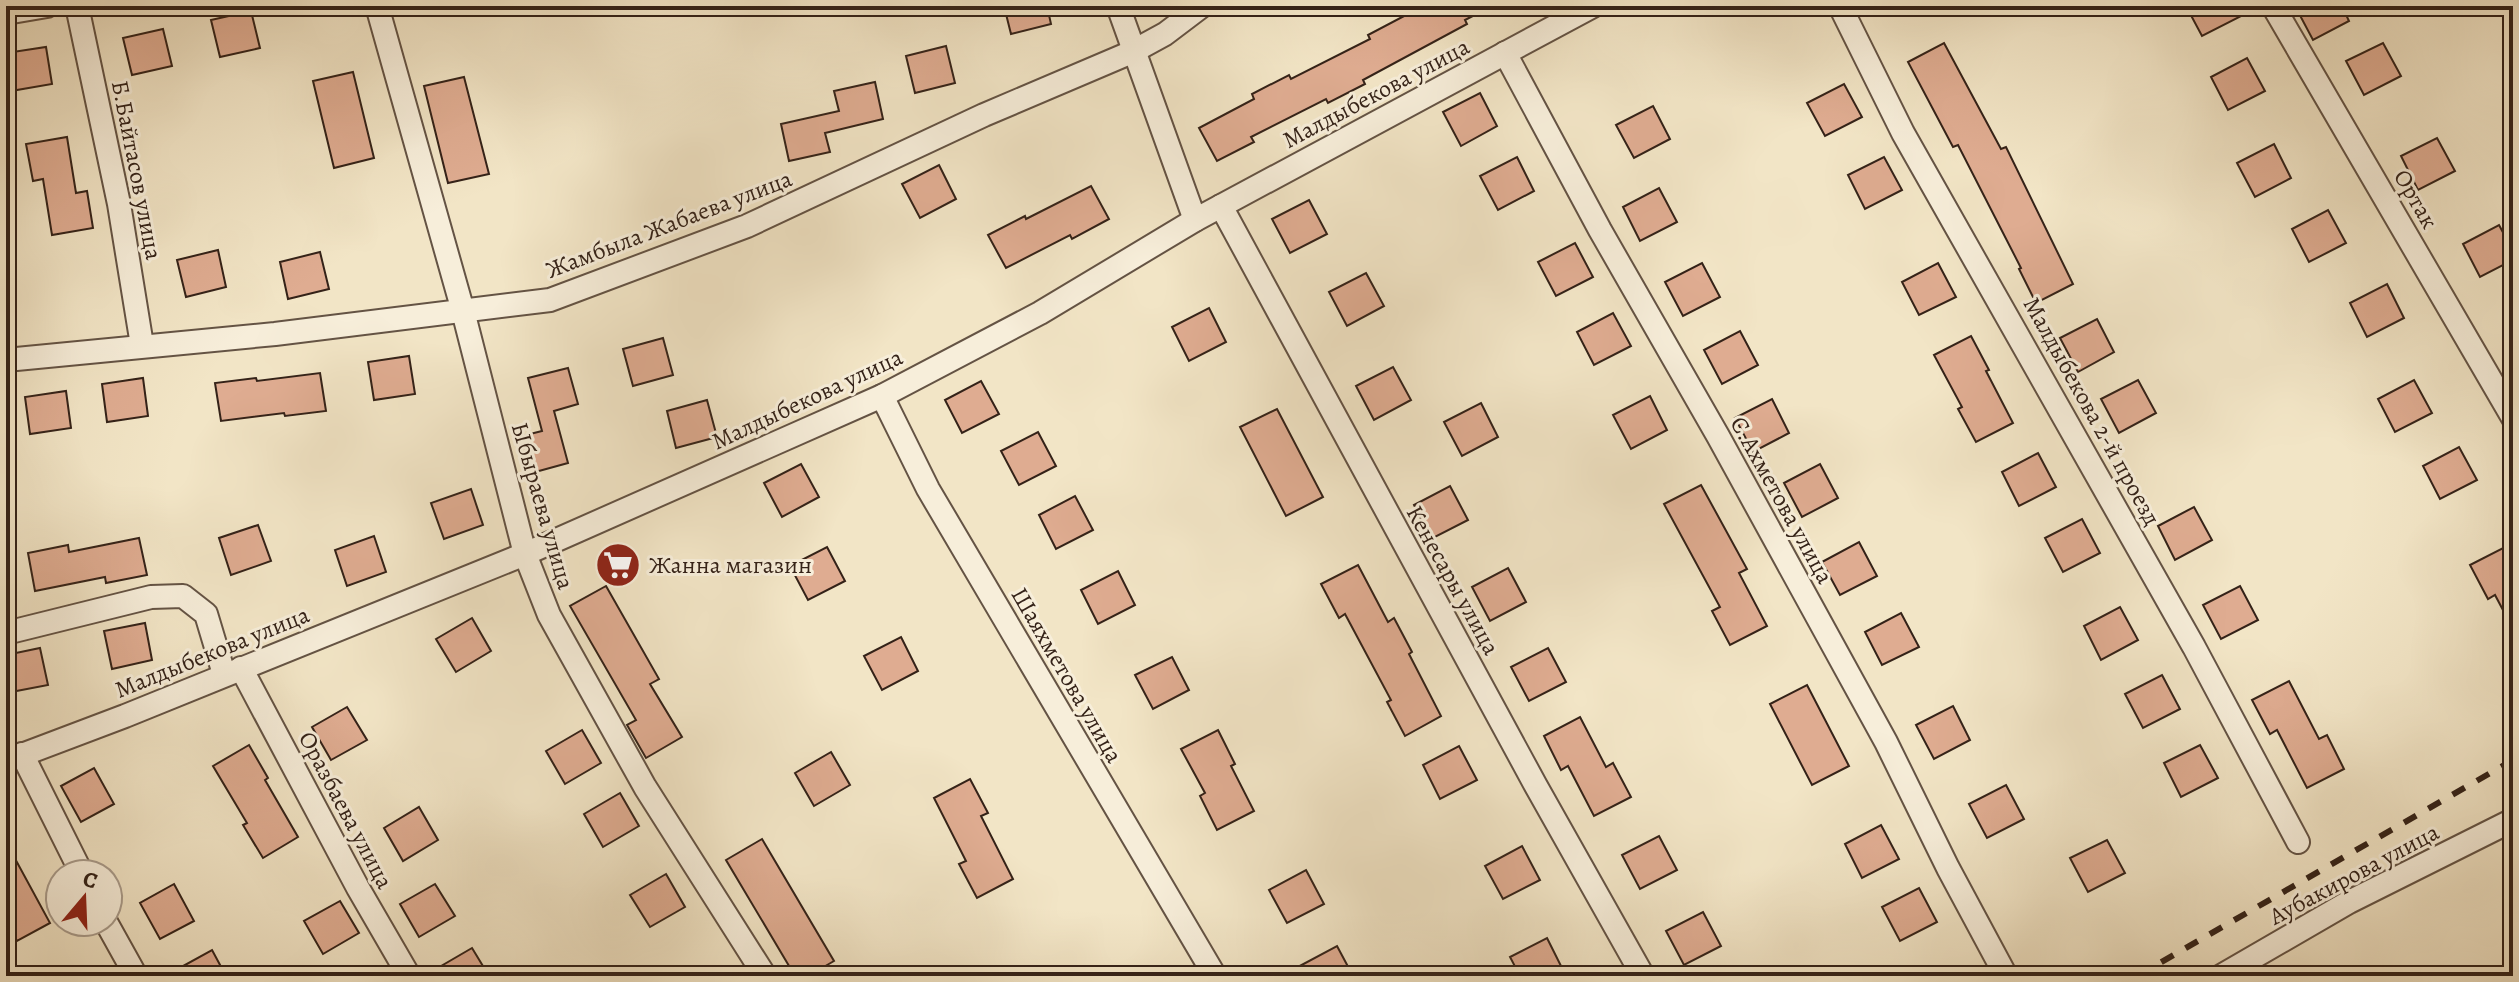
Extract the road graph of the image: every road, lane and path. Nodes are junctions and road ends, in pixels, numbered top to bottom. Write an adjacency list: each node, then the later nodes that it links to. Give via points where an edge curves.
1 (47, 6): 9 (street)
2 (77, 6): 15 (street, Б.Байтасов улица)
3 (377, 6): 14 (street, Ыбыраева улица)
4 (1118, 6): 10 (street)
5 (1202, 6): 10 (street, Жамбыла Жабаева улица)
6 (1593, 6): 11 (street, Малдыбекова улица)
7 (1840, 6): 24 (street, Малдыбекова 2-й проезд, via 1903,133)
8 (2273, 6): 18 (street, Ортак)
9 (6, 13)
10 (1132, 52): 13 (street); 14 (street, Жамбыла Жабаева улица, via 747,226 550,300)
11 (1505, 53): 12 (street, Малдыбекова улица); 32 (street, С.Ахметова улица, via 1886,742)
12 (1221, 206): 13 (street, Малдыбекова улица); 31 (street, Кенесары улица)
13 (1195, 220): 17 (street, Малдыбекова улица, via 1040,313)
14 (463, 311): 15 (street, Жамбыла Жабаева улица); 19 (street, Ыбыраева улица)
15 (142, 345): 16 (street, Жамбыла Жабаева улица)
16 (6, 360)
17 (882, 396): 19 (street, Малдыбекова улица); 30 (street, Шаяхметова улица, via 928,489)
18 (2513, 418)
19 (525, 554): 21 (street, Малдыбекова улица); 29 (street, Ыбыраева улица, via 549,615 645,787)
20 (6, 633): 21 (street, Оразбаева улица, via 151,597 183,596 206,614)
21 (232, 671): 22 (street, Малдыбекова улица); 28 (street, Оразбаева улица)
22 (14, 758): 25 (street)
23 (2513, 820): 33 (street, Аубакирова улица, via 2349,902)
24 (2298, 842)
25 (73, 858)
26 (115, 938): 27 (street)
27 (136, 976)
28 (409, 976)
29 (765, 976)
30 (1215, 976)
31 (1643, 976)
32 (2006, 976)
33 (2221, 976)

